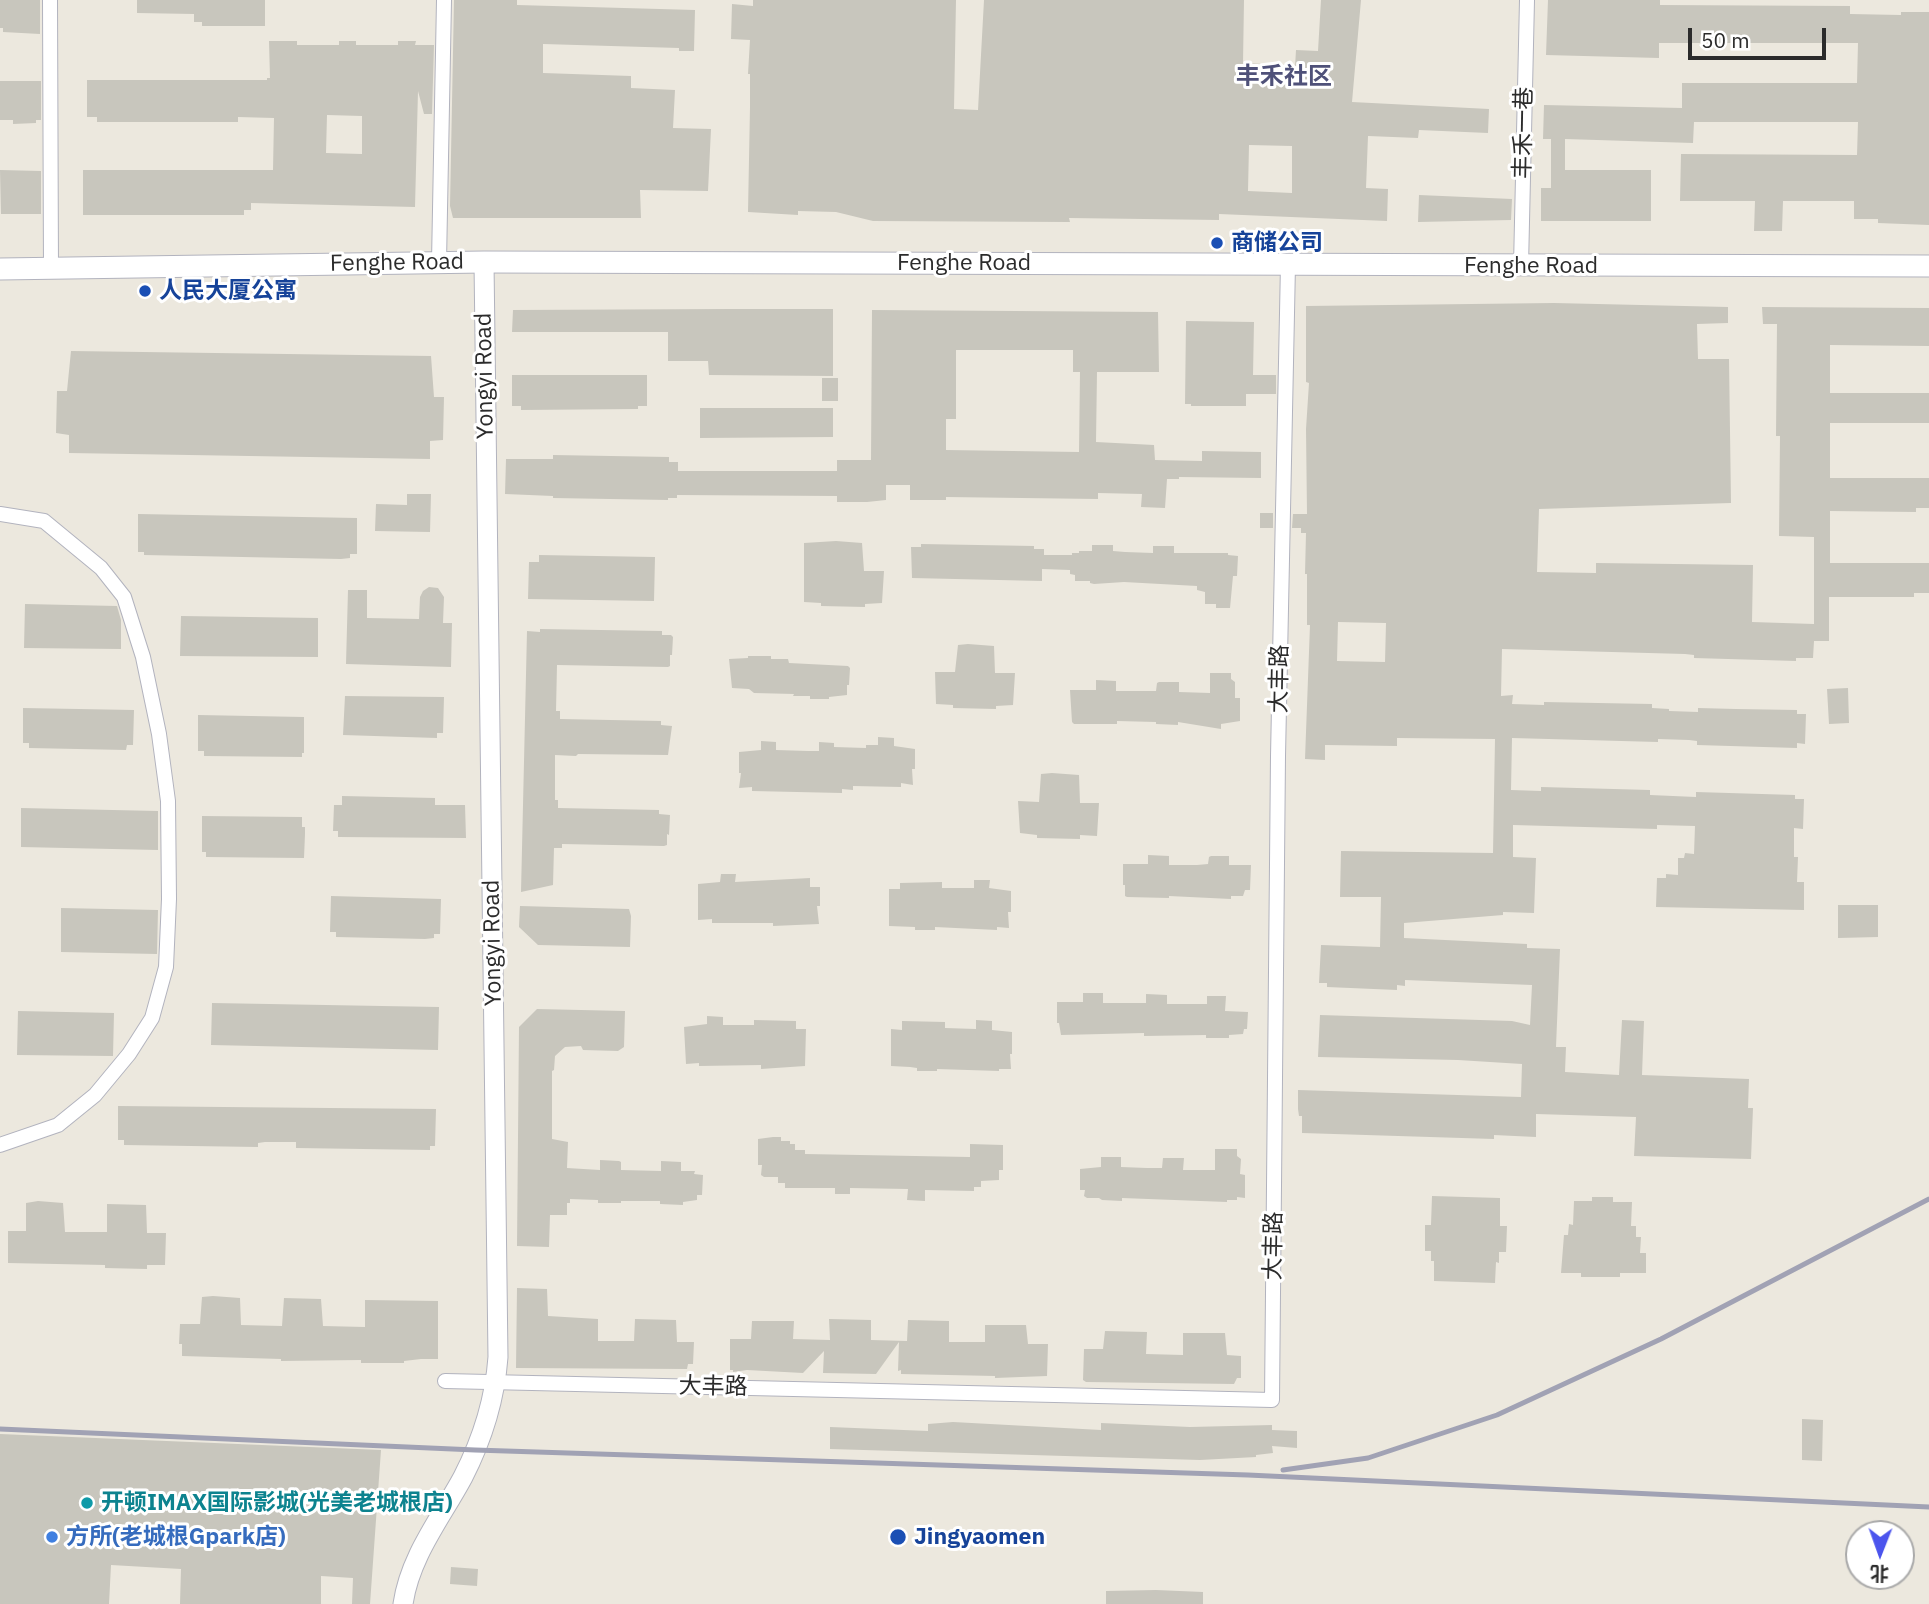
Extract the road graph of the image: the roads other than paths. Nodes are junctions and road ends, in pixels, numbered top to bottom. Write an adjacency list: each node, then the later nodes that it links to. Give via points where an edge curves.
1 (50, 0): 10 (street)
2 (444, 0): 4 (street)
3 (1527, 0): 7 (street, 丰禾一巷)
4 (439, 262): 5 (main road, Fenghe Road); 10 (main road, Fenghe Road)
5 (484, 262): 6 (main road, Fenghe Road); 14 (street, Yongyi Road)
6 (1288, 264): 7 (main road, Fenghe Road); 14 (street, 大丰路, via 1272,1400)
7 (1521, 266): 8 (main road, Fenghe Road)
8 (1929, 267)
9 (0, 269): 10 (main road, Fenghe Road)
10 (51, 269)
11 (0, 513): 12 (street, via 44,521 101,568 124,597 143,657 159,734 168,801 169,898 166,967 152,1018 129,1054 95,1095 58,1125)
12 (0, 1145)
13 (445, 1381): 14 (street, 大丰路)
14 (496, 1382): 15 (street, Yongyi Road, via 475,1450 414,1563)
15 (403, 1604)

